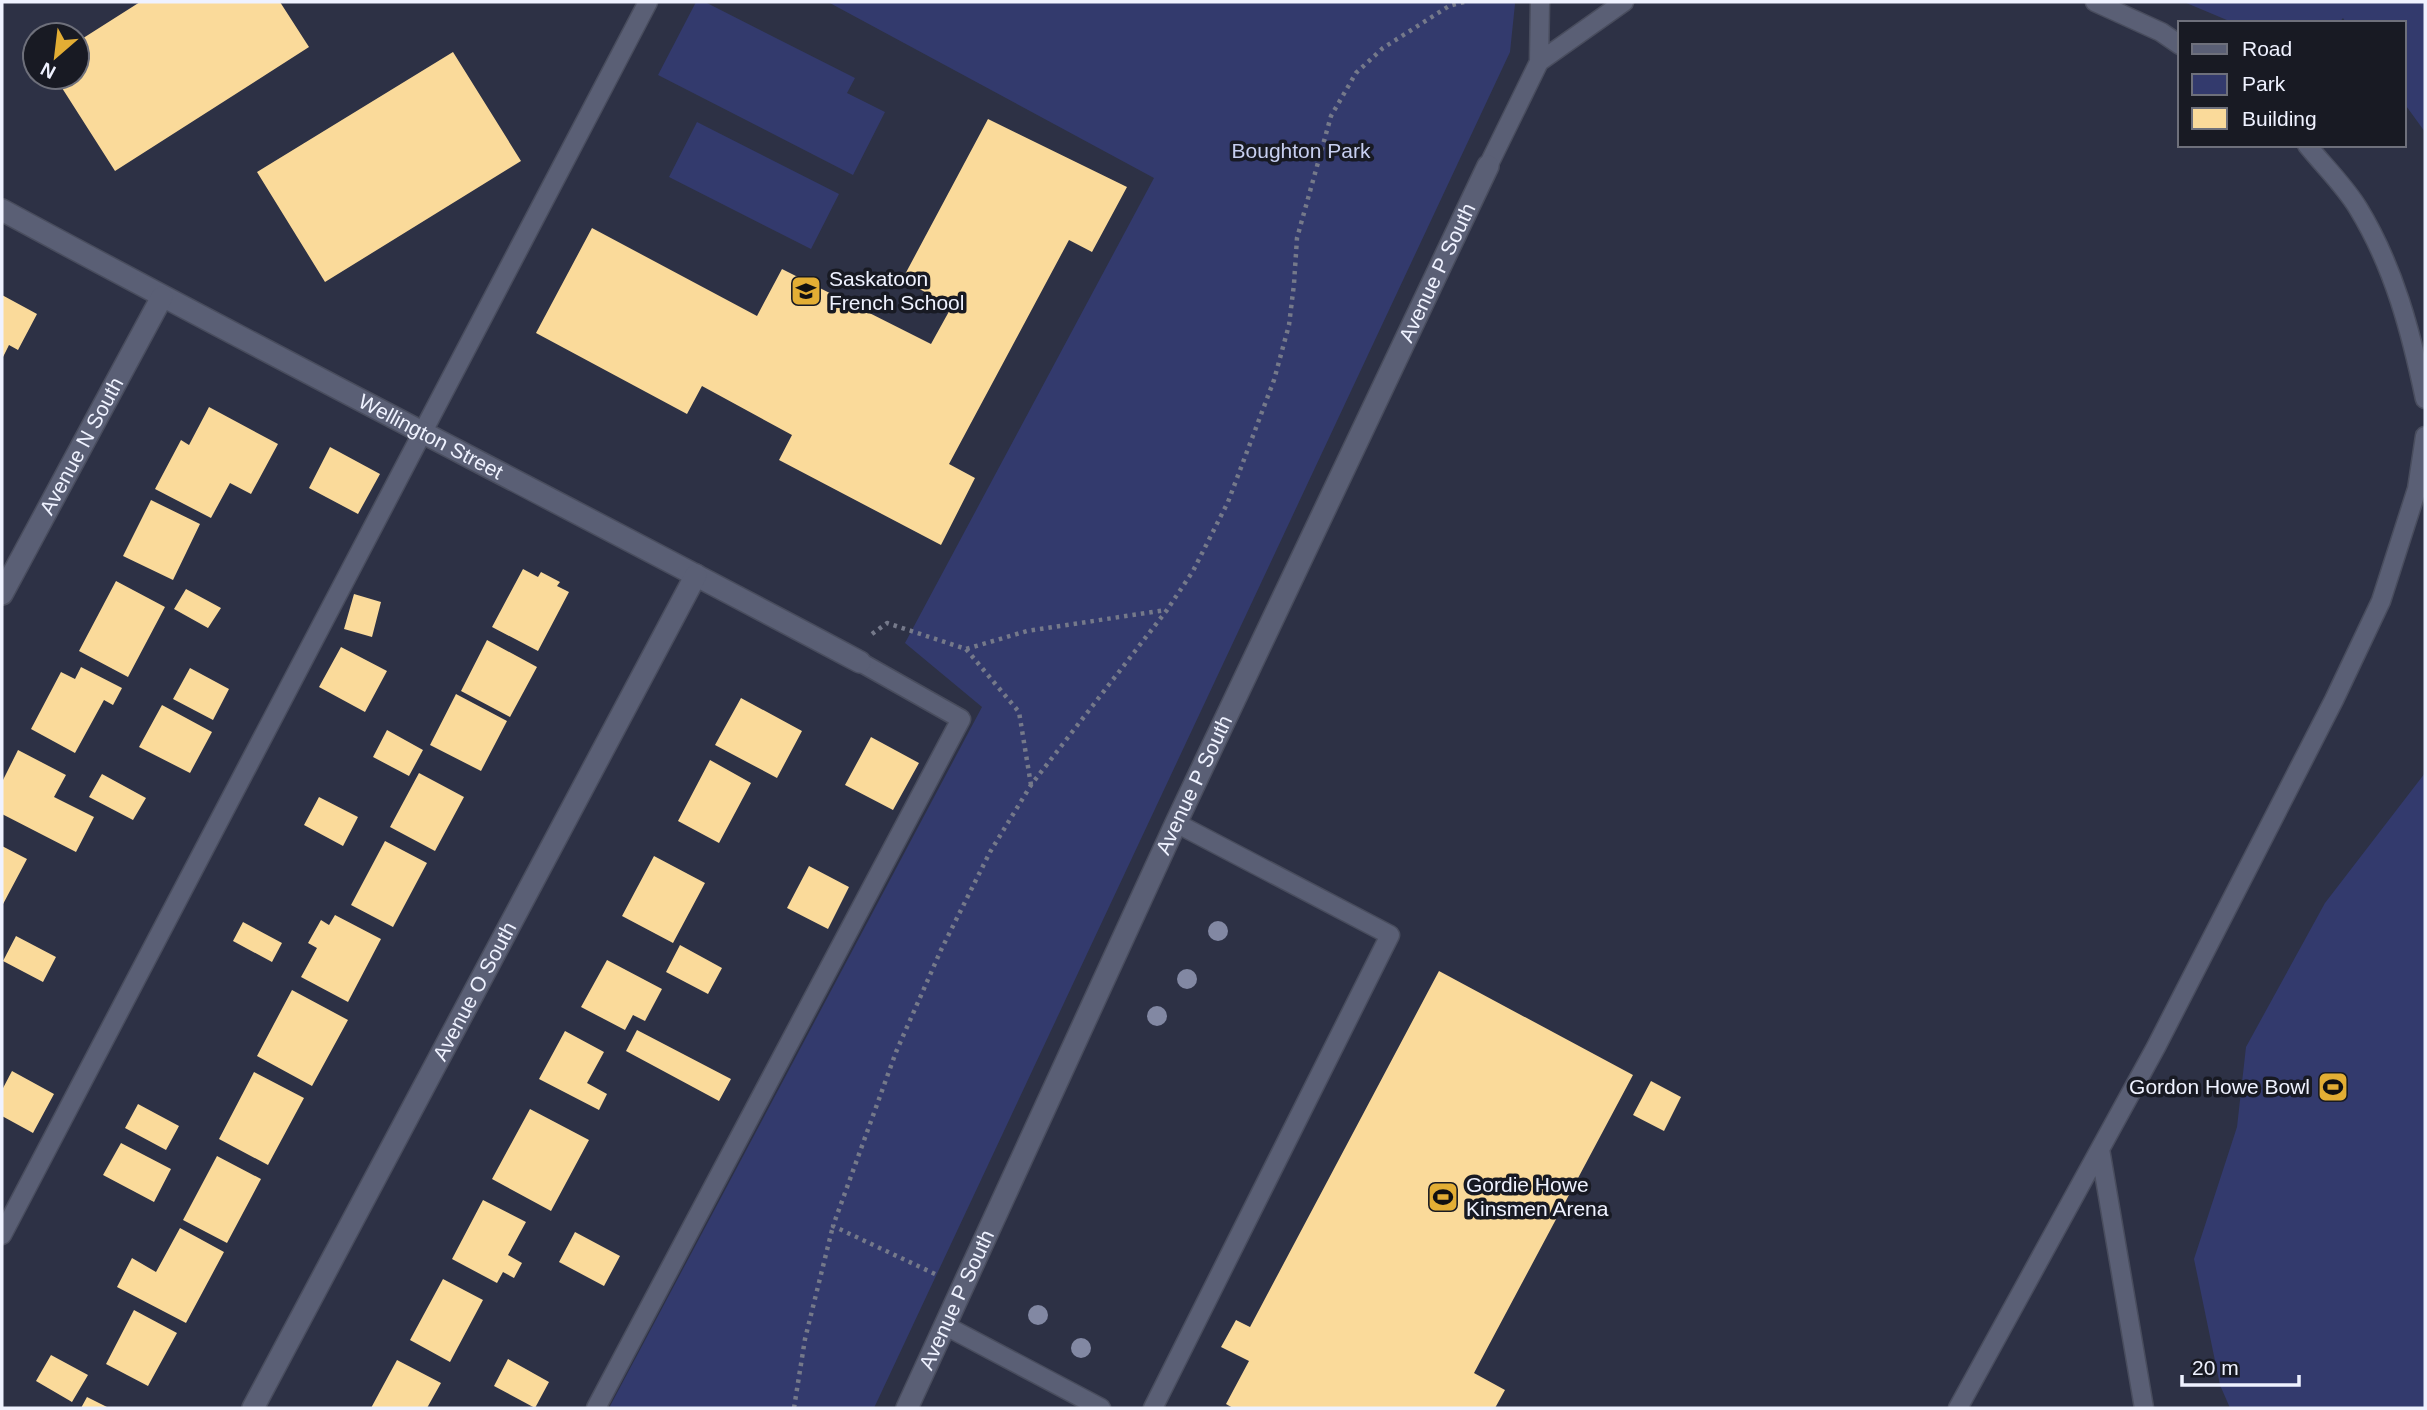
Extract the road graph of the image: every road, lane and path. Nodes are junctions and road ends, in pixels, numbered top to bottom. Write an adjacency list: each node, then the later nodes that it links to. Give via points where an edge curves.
1 (648, 2): 13 (lane)
2 (1464, 2): 17 (path, via 1449,6 1383,48 1356,73 1331,116 1297,238 1289,325 1274,380 1228,502 1194,571)
3 (1540, 2): 7 (lane)
4 (1624, 2): 7 (lane)
5 (2095, 2): 6 (lane)
6 (2178, 44)
7 (1539, 62): 9 (lane)
8 (2309, 147): 12 (lane, via 2357,206 2393,276)
9 (1488, 166): 21 (street, Avenue P South)
10 (2, 210): 11 (street, Wellington Street)
11 (162, 297): 13 (street, Wellington Street); 16 (street, Avenue N South)
12 (2425, 399)
13 (422, 431): 15 (street, Wellington Street); 24 (lane)
14 (2425, 436): 22 (lane, via 2417,489 2381,601)
15 (696, 575): 19 (street, Wellington Street); 27 (street, Avenue O South)
16 (2, 594)
17 (1167, 610): 18 (path, via 1027,631); 20 (path)
18 (966, 649): 19 (path, via 887,624); 20 (path, via 1019,712)
19 (851, 657): 28 (lane, via 961,719)
20 (1031, 785): 23 (path, via 990,852 896,1052)
21 (1176, 823): 25 (street, Avenue P South); 32 (lane, via 1390,935)
22 (2100, 1150): 33 (lane); 34 (lane)
23 (833, 1226): 25 (path); 29 (path)
24 (2, 1235)
25 (962, 1286): 26 (street, Avenue P South)
26 (946, 1326): 30 (street, Avenue P South); 31 (lane)
27 (253, 1408)
28 (596, 1408)
29 (794, 1408)
30 (907, 1408)
31 (1101, 1408)
32 (1153, 1408)
33 (1958, 1408)
34 (2144, 1408)

